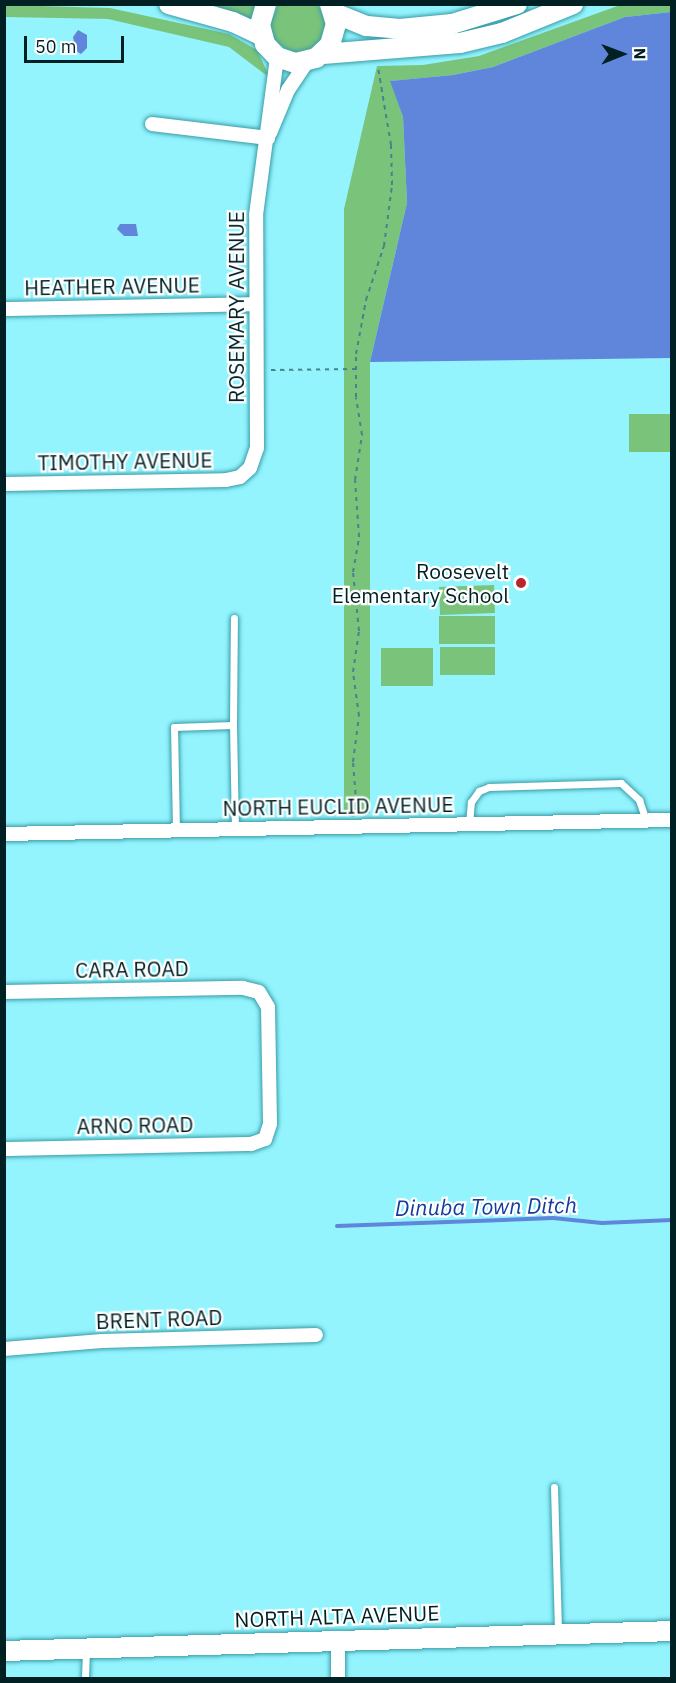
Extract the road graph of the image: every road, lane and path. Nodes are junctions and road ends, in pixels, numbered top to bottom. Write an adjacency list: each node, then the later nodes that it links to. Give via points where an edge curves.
1 (169, 4): 6 (street, via 240,24)
2 (266, 4): 6 (street, via 260,18)
3 (517, 4): 5 (street, via 452,24 400,29 367,26)
4 (573, 4): 7 (street, via 502,33 471,41)
5 (332, 9): 9 (street, via 334,35)
6 (261, 35): 8 (street)
7 (380, 49): 9 (street); 14 (path, via 378,75 389,130 392,184 384,246 360,328)
8 (277, 57): 9 (street, via 290,62); 11 (street, ROSEMARY AVENUE)
9 (315, 58): 11 (street, ROSEMARY AVENUE, via 288,90)
10 (152, 124): 11 (street)
11 (268, 138): 12 (street, ROSEMARY AVENUE, via 256,215)
12 (255, 304): 13 (street, HEATHER AVENUE); 15 (street, ROSEMARY AVENUE)
13 (4, 309)
14 (355, 369): 15 (path); 20 (path, via 362,435 355,480 359,537 353,572 359,625 352,672 359,716 353,762)
15 (256, 370): 16 (street, ROSEMARY AVENUE, via 256,456)
16 (245, 474): 17 (street, TIMOTHY AVENUE, via 226,480)
17 (4, 484)
18 (234, 618): 19 (lane)
19 (233, 725): 24 (lane); 25 (lane, via 174,727)
20 (357, 812)
21 (672, 819): 22 (street, NORTH EUCLID AVENUE)
22 (646, 820): 23 (street, NORTH EUCLID AVENUE); 23 (lane, via 639,800 621,783 489,787 479,791 471,802)
23 (469, 824): 24 (street, NORTH EUCLID AVENUE)
24 (235, 829): 25 (street, NORTH EUCLID AVENUE)
25 (176, 830): 26 (street, NORTH EUCLID AVENUE)
26 (4, 834)
27 (4, 992): 28 (street, CARA ROAD, via 243,988 259,992 268,1007 270,1124)
28 (265, 1138): 29 (street, ARNO ROAD, via 251,1144)
29 (4, 1149)
30 (316, 1335): 31 (street, BRENT ROAD, via 102,1341)
31 (4, 1349)
32 (554, 1487): 34 (lane)
33 (672, 1631): 34 (street, NORTH ALTA AVENUE)
34 (558, 1634): 35 (street, NORTH ALTA AVENUE)
35 (338, 1640): 36 (street, NORTH ALTA AVENUE); 39 (street)
36 (86, 1649): 37 (street, NORTH ALTA AVENUE); 38 (lane)
37 (4, 1651)
38 (85, 1678)
39 (338, 1678)

